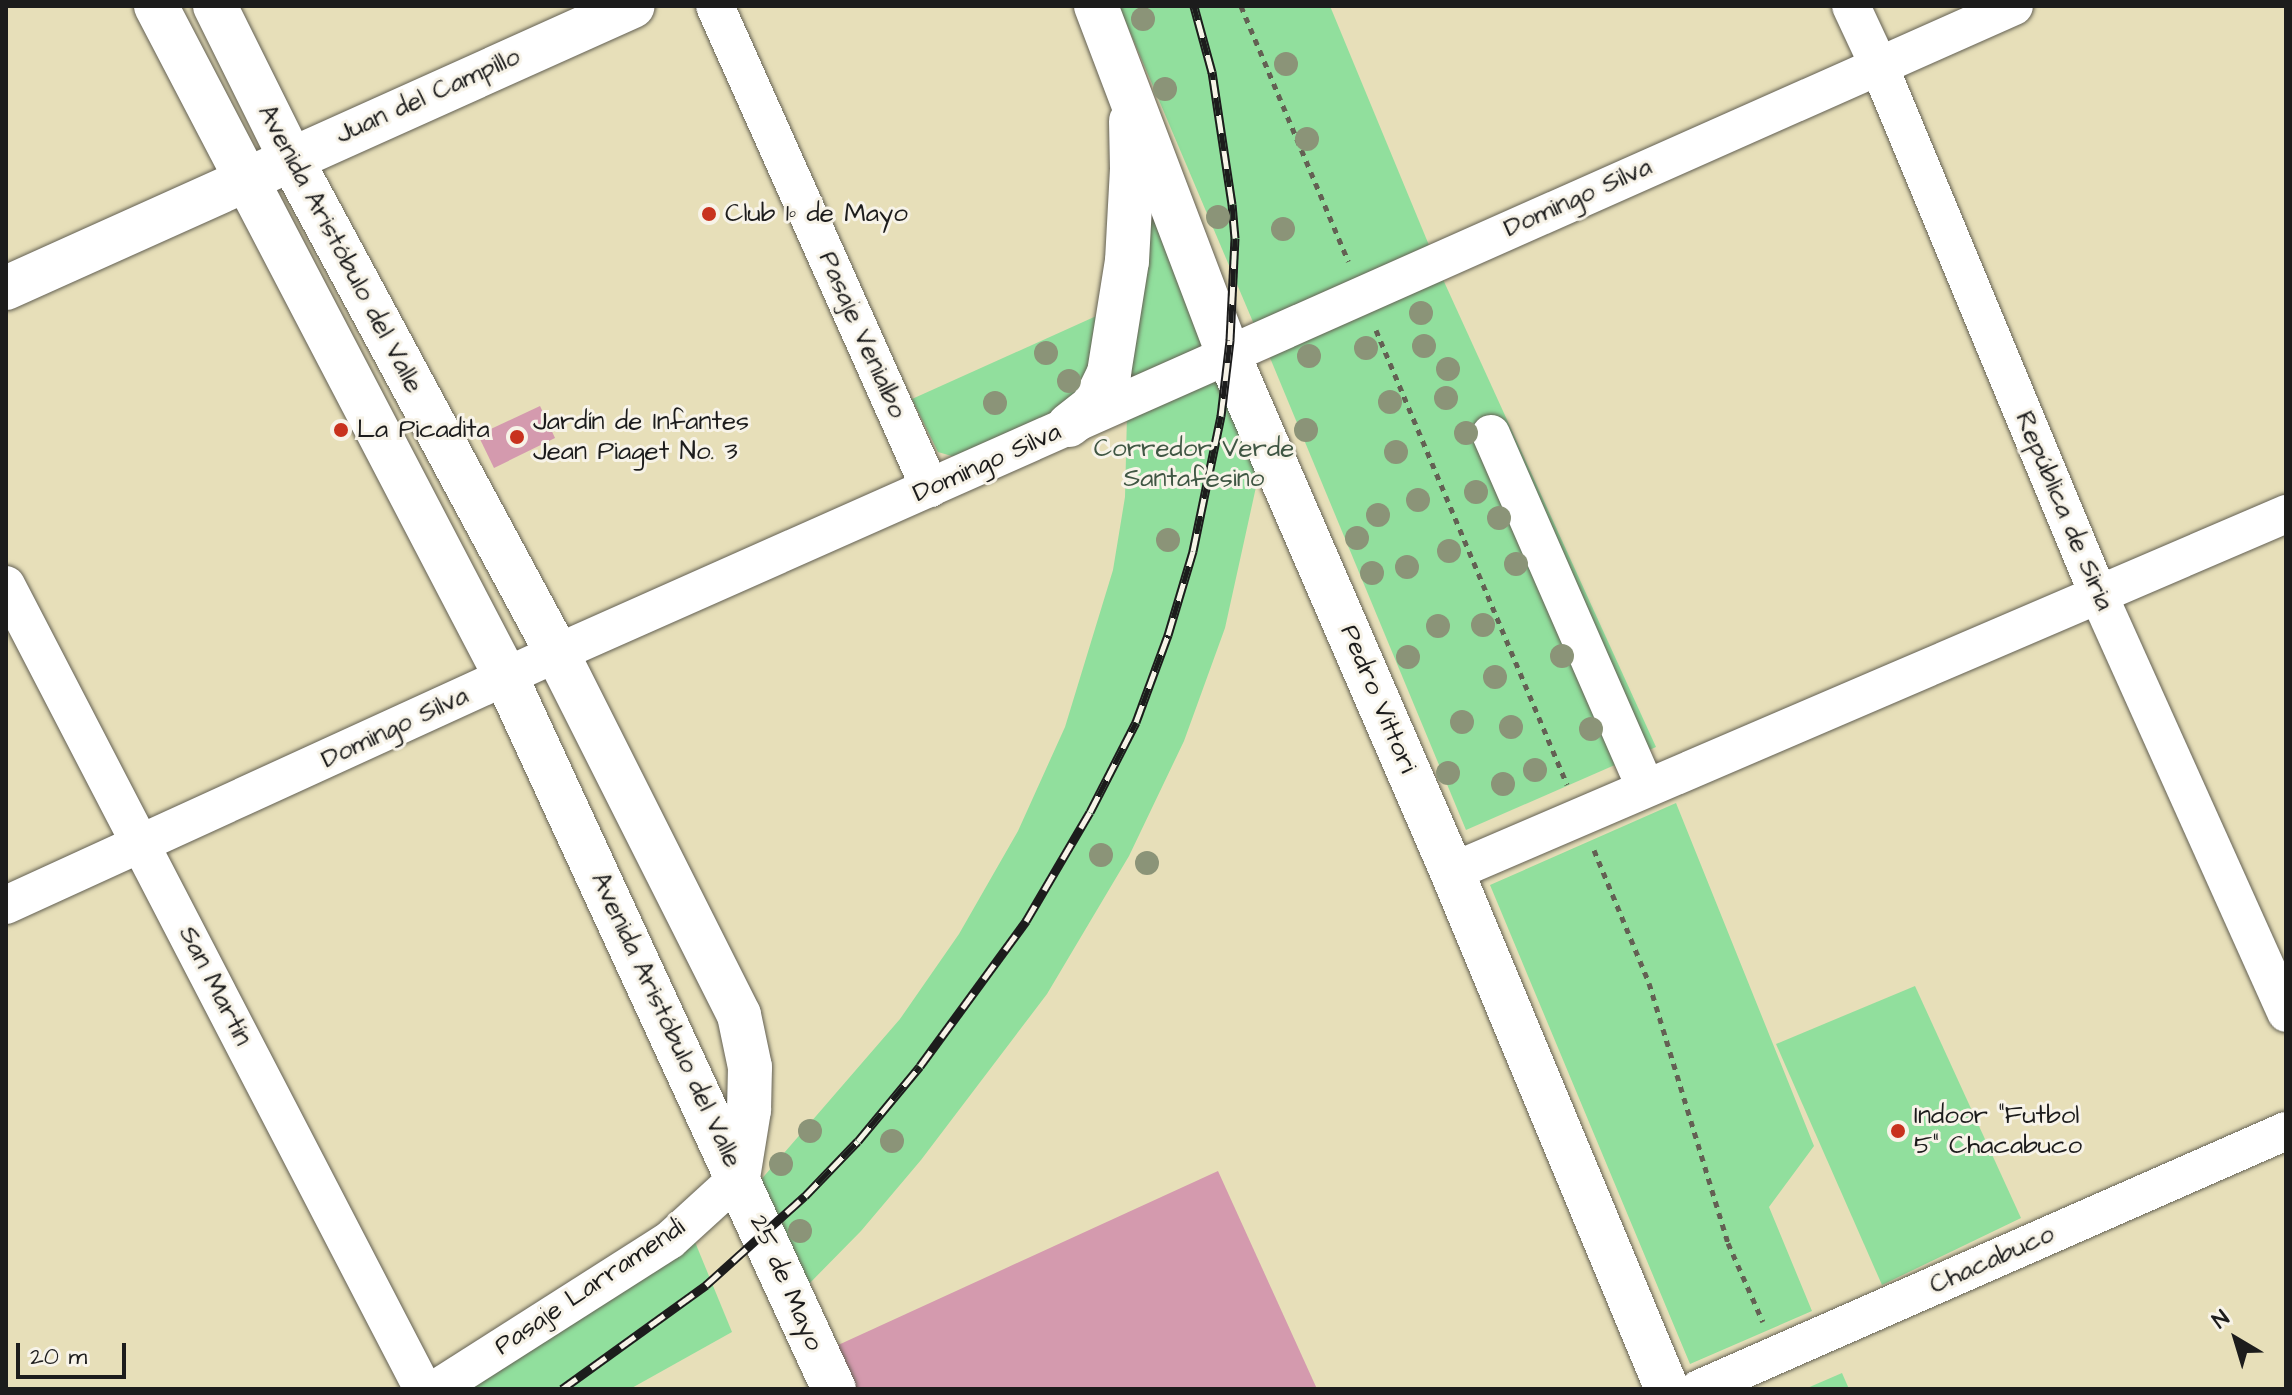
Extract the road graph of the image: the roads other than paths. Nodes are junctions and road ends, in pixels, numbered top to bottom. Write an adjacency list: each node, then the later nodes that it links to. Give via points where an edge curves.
1 (156, 6): 11 (main road, Avenida Aristóbulo del Valle)
2 (215, 6): 10 (main road, Avenida Aristóbulo del Valle)
3 (633, 6): 10 (main road, Juan del Campillo)
4 (715, 6): 16 (street, Pasaje Venialbo)
5 (1096, 6): 9 (main road, Pedro Vittori)
6 (1851, 6): 8 (street, República de Siria)
7 (2014, 6): 8 (street, Domingo Silva)
8 (1879, 66): 13 (street, Domingo Silva); 19 (street, República de Siria)
9 (1123, 70): 13 (main road, Pedro Vittori); 14 (main road, via 1132,169 1122,303 1104,391)
10 (290, 157): 11 (main road, Juan del Campillo); 20 (main road, Avenida Aristóbulo del Valle)
11 (246, 179): 12 (main road, Juan del Campillo); 21 (main road, Avenida Aristóbulo del Valle)
12 (6, 288)
13 (1228, 354): 14 (street, Domingo Silva); 24 (main road, Pedro Vittori)
14 (1069, 425): 16 (street, Domingo Silva)
15 (1491, 434): 22 (street)
16 (930, 488): 20 (street, Domingo Silva)
17 (2286, 514): 19 (street)
18 (6, 585): 23 (street, San Martín)
19 (2099, 596): 22 (street); 26 (street, República de Siria)
20 (557, 653): 21 (street, Domingo Silva); 28 (main road, Avenida Aristóbulo del Valle, via 739,1015 750,1067)
21 (506, 677): 23 (street, Domingo Silva); 28 (main road, Avenida Aristóbulo del Valle)
22 (1646, 788): 24 (street)
23 (142, 845): 25 (street, Domingo Silva); 29 (street, San Martín)
24 (1452, 872): 32 (main road, Pedro Vittori)
25 (6, 905)
26 (2286, 1013)
27 (2286, 1131): 33 (street, Chacabuco)
28 (738, 1178): 30 (street, Pasaje Larramendi, via 670,1240); 31 (main road, 25 de Mayo)
29 (423, 1389)
30 (436, 1389)
31 (834, 1389)
32 (1667, 1389)
33 (1699, 1389)

